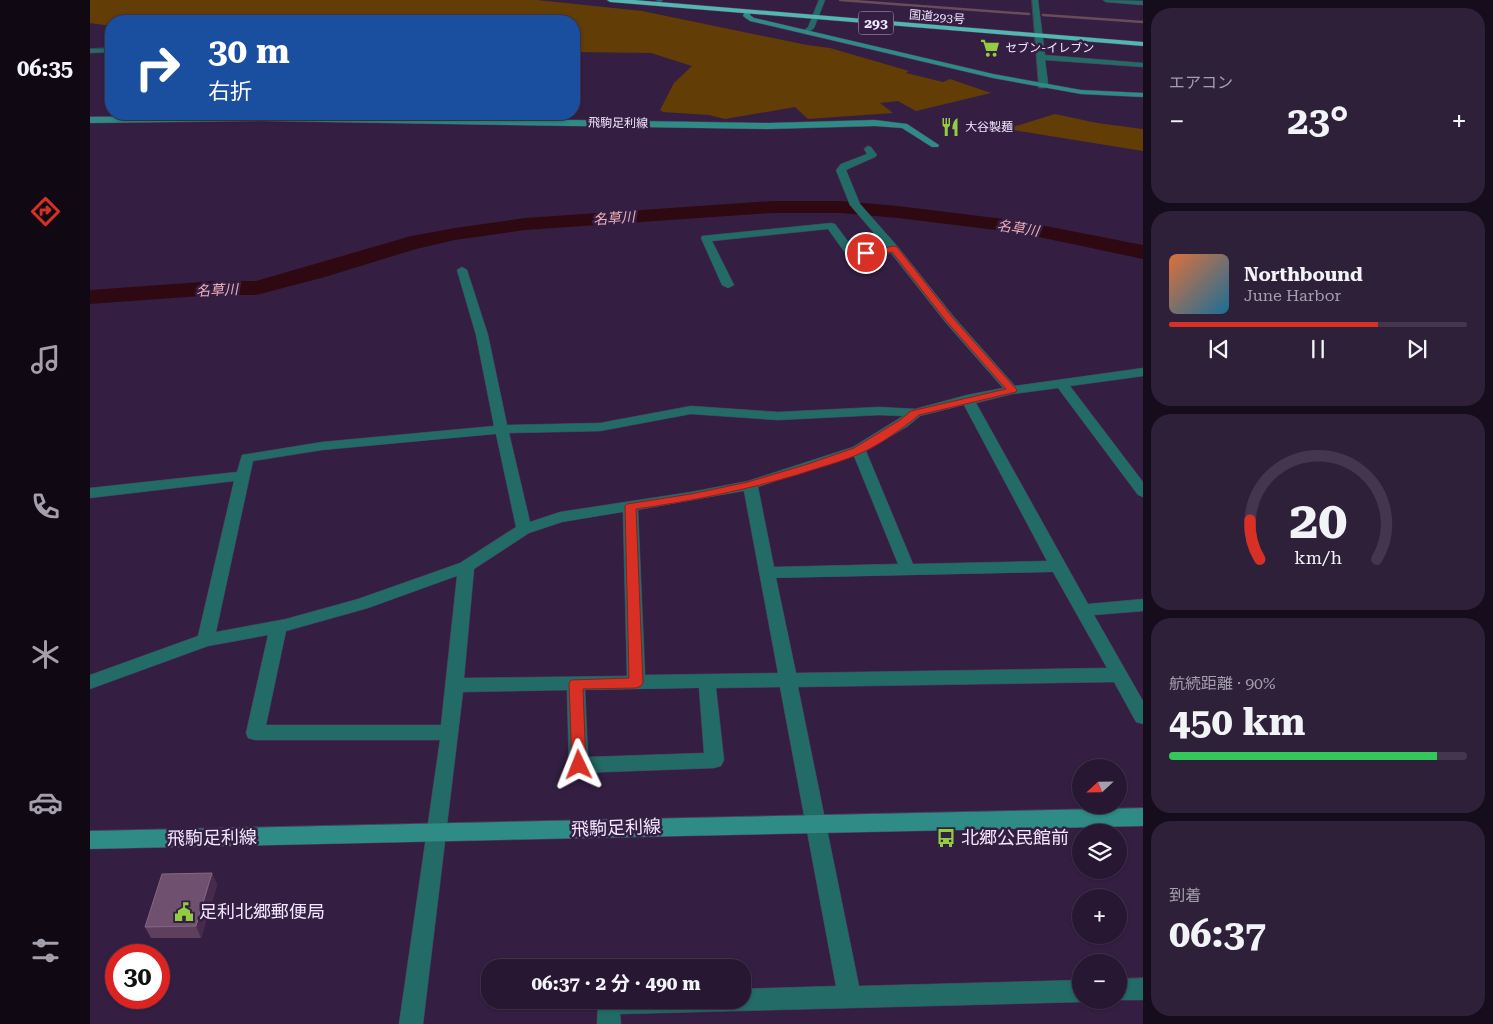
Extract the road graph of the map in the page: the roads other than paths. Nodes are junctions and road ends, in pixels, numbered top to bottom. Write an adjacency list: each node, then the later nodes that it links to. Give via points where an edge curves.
1 (610, 0): 8 (highway, 国道293号 / 293)
2 (648, 0): 3 (highway, 国道293号 / 293)
3 (660, 0): 9 (highway, 国道293号 / 293)
4 (822, 0): 9 (street)
5 (1035, 0): 11 (street)
6 (1106, 0): 7 (street)
7 (1143, 3)
8 (747, 12): 9 (highway, 国道293号 / 293); 10 (main road, via 746,16 752,20)
9 (815, 16): 10 (street); 11 (highway, 国道293号 / 293)
10 (807, 31): 18 (main road, via 948,67)
11 (1038, 34): 12 (highway, 国道293号 / 293); 13 (highway, 国道293号 / 293); 16 (street)
12 (1143, 40)
13 (1143, 44)
14 (90, 50): 15 (street)
15 (105, 50)
16 (1041, 57): 17 (street); 18 (street)
17 (1143, 65)
18 (1042, 86): 19 (main road, via 1081,92)
19 (1143, 95)
20 (90, 120): 21 (main road, 飛駒足利線)
21 (105, 120)
22 (567, 120): 23 (main road, 飛駒足利線, via 769,126 875,123 904,126)
23 (935, 145)
24 (868, 149): 25 (street, via 872,155 844,166 842,175 855,205)
25 (894, 249): 27 (street, via 852,255 831,226 706,238); 30 (street, via 950,320)
26 (462, 270): 33 (street, via 482,335)
27 (728, 285)
28 (1143, 372): 29 (street)
29 (1060, 382): 30 (street); 37 (street)
30 (1012, 390): 31 (street)
31 (967, 399): 32 (street); 41 (street)
32 (915, 413): 33 (street, via 879,411 778,416 691,410 600,427); 34 (street)
33 (501, 429): 35 (street, via 322,446 247,458); 40 (street)
34 (858, 450): 36 (street); 43 (street)
35 (243, 476): 38 (street); 48 (street)
36 (750, 485): 39 (street); 44 (street)
37 (1143, 492)
38 (90, 493)
39 (630, 506): 40 (street, via 560,517); 53 (street)
40 (524, 529): 42 (street)
41 (1058, 566): 43 (street); 46 (street)
42 (466, 567): 47 (street, via 362,604); 55 (street)
43 (908, 570): 44 (street)
44 (767, 573): 50 (street)
45 (1143, 605): 46 (street)
46 (1082, 610): 49 (street)
47 (278, 627): 48 (street); 57 (street, via 255,733)
48 (206, 640): 51 (street)
49 (1119, 675): 50 (street); 56 (street)
50 (788, 681): 52 (street); 59 (street)
51 (90, 682)
52 (707, 682): 53 (street); 54 (street, via 714,760 579,765)
53 (636, 683): 54 (street)
54 (576, 684): 55 (street)
55 (454, 685): 57 (street)
56 (1143, 716)
57 (450, 732): 60 (street)
58 (1143, 817): 59 (main road, 飛駒足利線)
59 (816, 822): 60 (main road, 飛駒足利線); 65 (street)
60 (436, 833): 61 (main road, 飛駒足利線); 68 (street)
61 (90, 840)
62 (1127, 990): 63 (street)
63 (1143, 990)
64 (1072, 991): 65 (street)
65 (850, 997): 66 (street)
66 (751, 1000)
67 (608, 1009): 69 (street)
68 (411, 1024)
69 (609, 1024)

